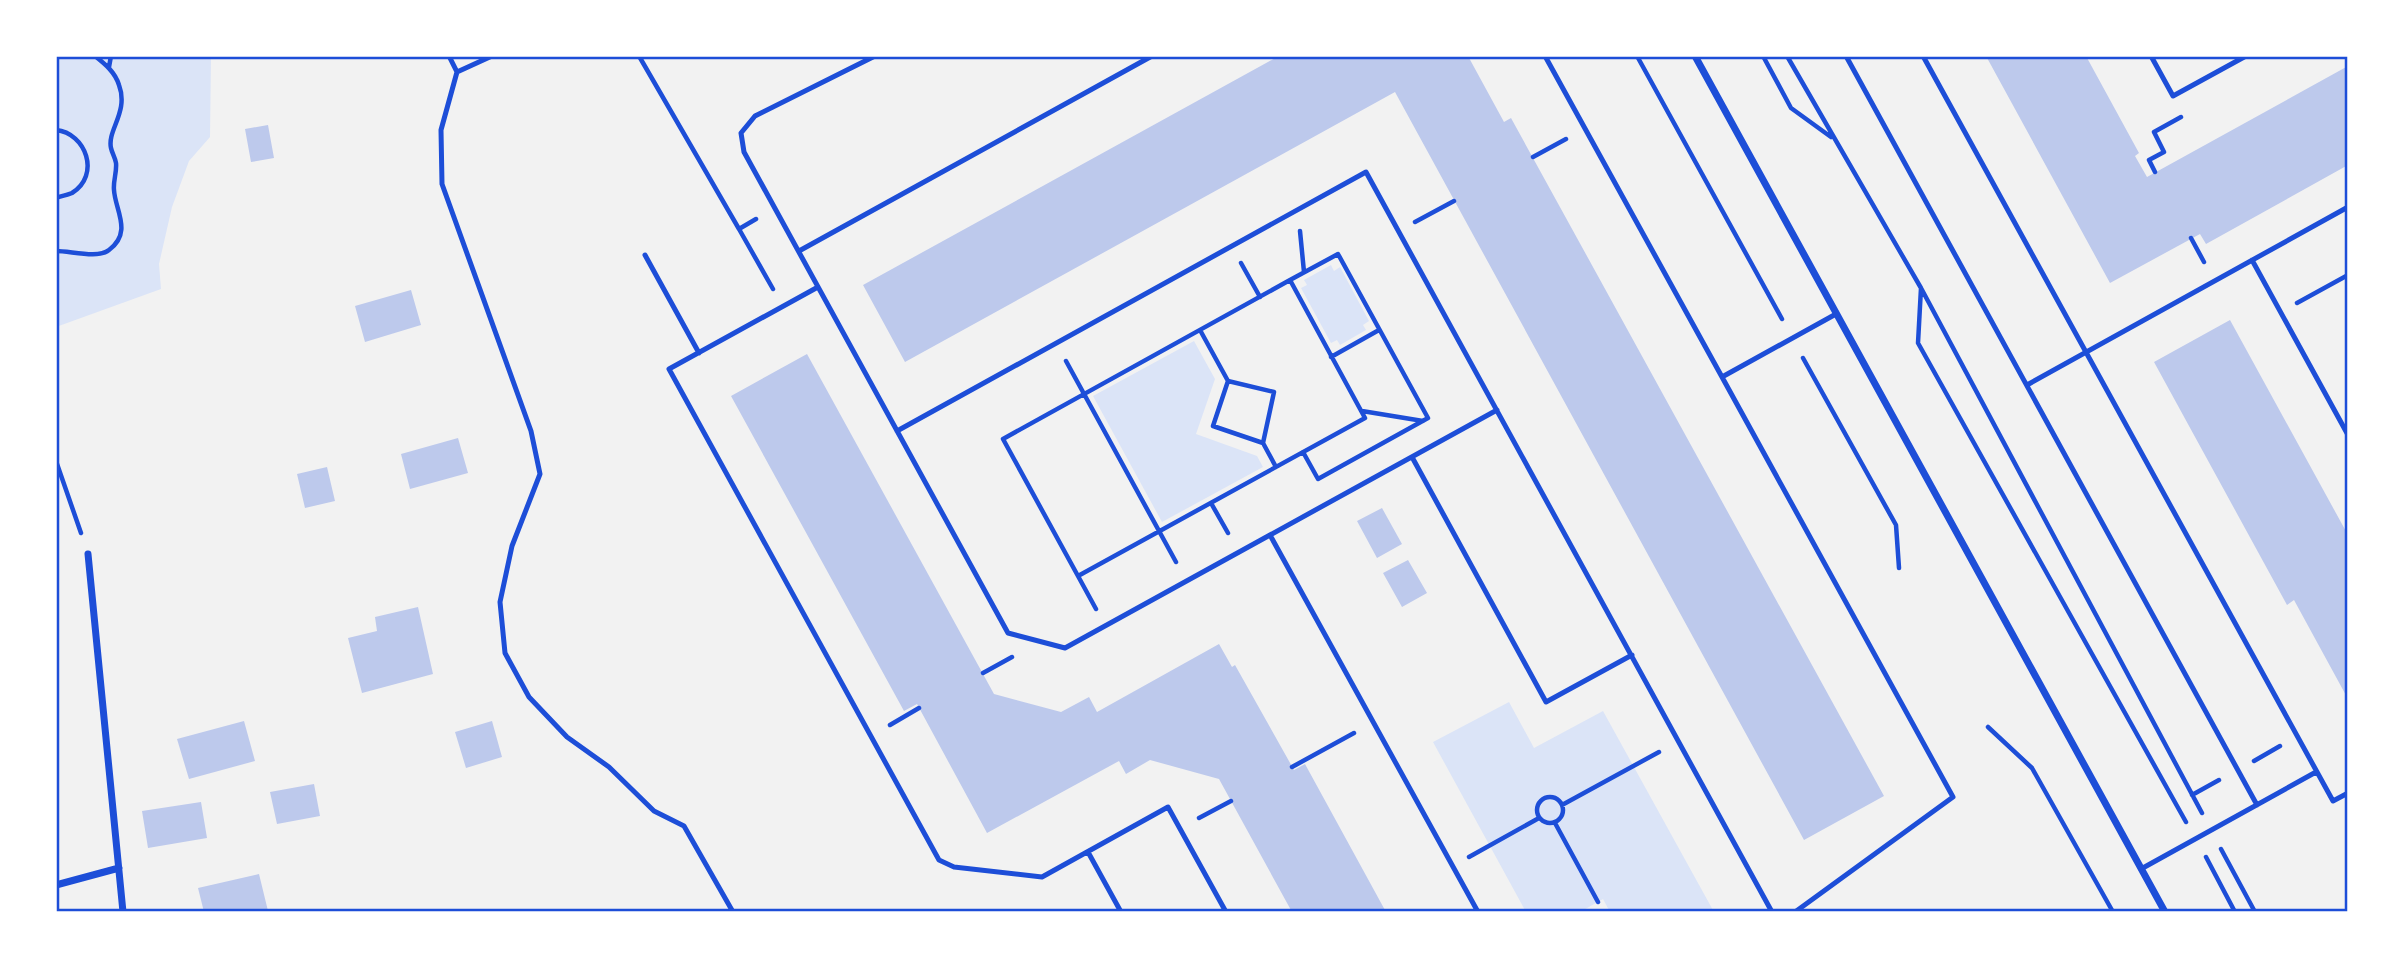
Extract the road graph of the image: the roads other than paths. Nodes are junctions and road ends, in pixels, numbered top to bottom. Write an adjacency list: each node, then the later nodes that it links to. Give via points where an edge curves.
1 (449, 56): 11 (lane)
2 (492, 56): 11 (lane)
3 (875, 56): 13 (lane, via 755,116 741,133 744,152)
4 (1152, 56): 13 (lane)
5 (1545, 56): 20 (lane)
6 (1695, 56): 17 (street)
7 (1846, 56): 21 (lane)
8 (1923, 56): 18 (lane)
9 (2151, 56): 10 (lane, via 2173,96)
10 (2246, 56)
11 (457, 72): 37 (lane, via 441,130 442,184 531,431 540,474 512,546 500,602 505,653 529,697 567,737 609,767 654,811 684,826)
12 (2348, 207): 15 (lane)
13 (799, 251): 16 (lane)
14 (645, 255): 19 (lane)
15 (2252, 260): 18 (lane); 24 (lane)
16 (818, 287): 19 (lane); 23 (lane)
17 (1836, 314): 20 (lane); 34 (street)
18 (2086, 352): 21 (lane); 29 (lane)
19 (699, 353): 32 (lane, via 669,369 939,860 954,867 1042,877)
20 (1721, 377): 42 (lane, via 1953,797)
21 (2026, 384): 31 (lane)
22 (1497, 410): 23 (lane, via 1366,172); 25 (lane); 28 (lane)
23 (897, 431): 26 (lane, via 1009,633 1065,648)
24 (2348, 435)
25 (1412, 457): 26 (lane); 28 (lane, via 1546,702)
26 (1270, 535): 40 (lane)
27 (88, 554): 33 (street)
28 (1632, 655): 41 (lane)
29 (2316, 772): 30 (lane, via 2333,801); 31 (lane)
30 (2348, 793)
31 (2257, 805): 34 (lane)
32 (1088, 852): 38 (lane); 39 (lane, via 1168,807)
33 (119, 868): 35 (street); 36 (street)
34 (2141, 869): 43 (street)
35 (56, 885)
36 (124, 912)
37 (733, 912)
38 (1121, 912)
39 (1226, 912)
40 (1478, 912)
41 (1772, 912)
42 (1795, 912)
43 (2165, 912)

